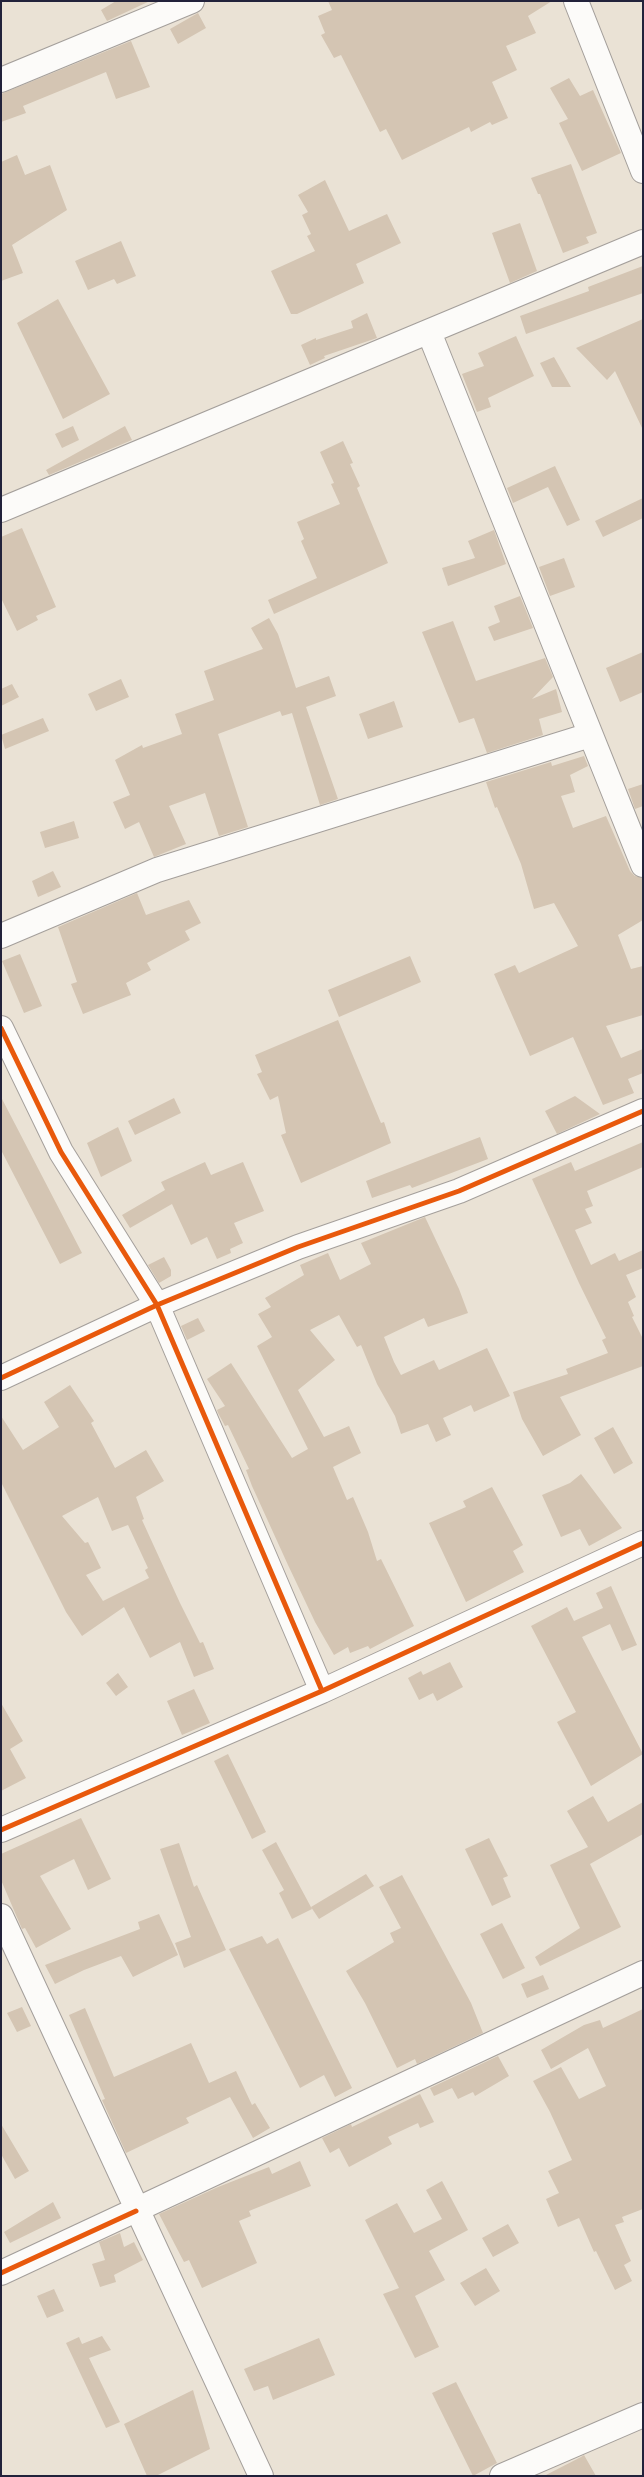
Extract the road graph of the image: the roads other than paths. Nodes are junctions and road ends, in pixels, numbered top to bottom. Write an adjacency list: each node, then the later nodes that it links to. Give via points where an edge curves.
1 (192, 1): 3 (street)
2 (576, 1): 4 (street)
3 (1, 80)
4 (643, 171)
5 (643, 242): 6 (street)
6 (429, 332): 7 (street); 8 (street)
7 (1, 510)
8 (590, 735): 9 (street); 10 (street, via 157,870)
9 (643, 865)
10 (1, 936)
11 (1, 1028): 13 (street, via 60,1152)
12 (643, 1111): 13 (street, via 459,1190 298,1247)
13 (157, 1305): 14 (street); 16 (street)
14 (1, 1378)
15 (643, 1543): 16 (street)
16 (322, 1692): 17 (street)
17 (1, 1830)
18 (1, 1916): 20 (street)
19 (643, 1973): 20 (street)
20 (136, 2210): 21 (street); 23 (street)
21 (1, 2273)
22 (643, 2415): 24 (street)
23 (261, 2476)
24 (502, 2476)

